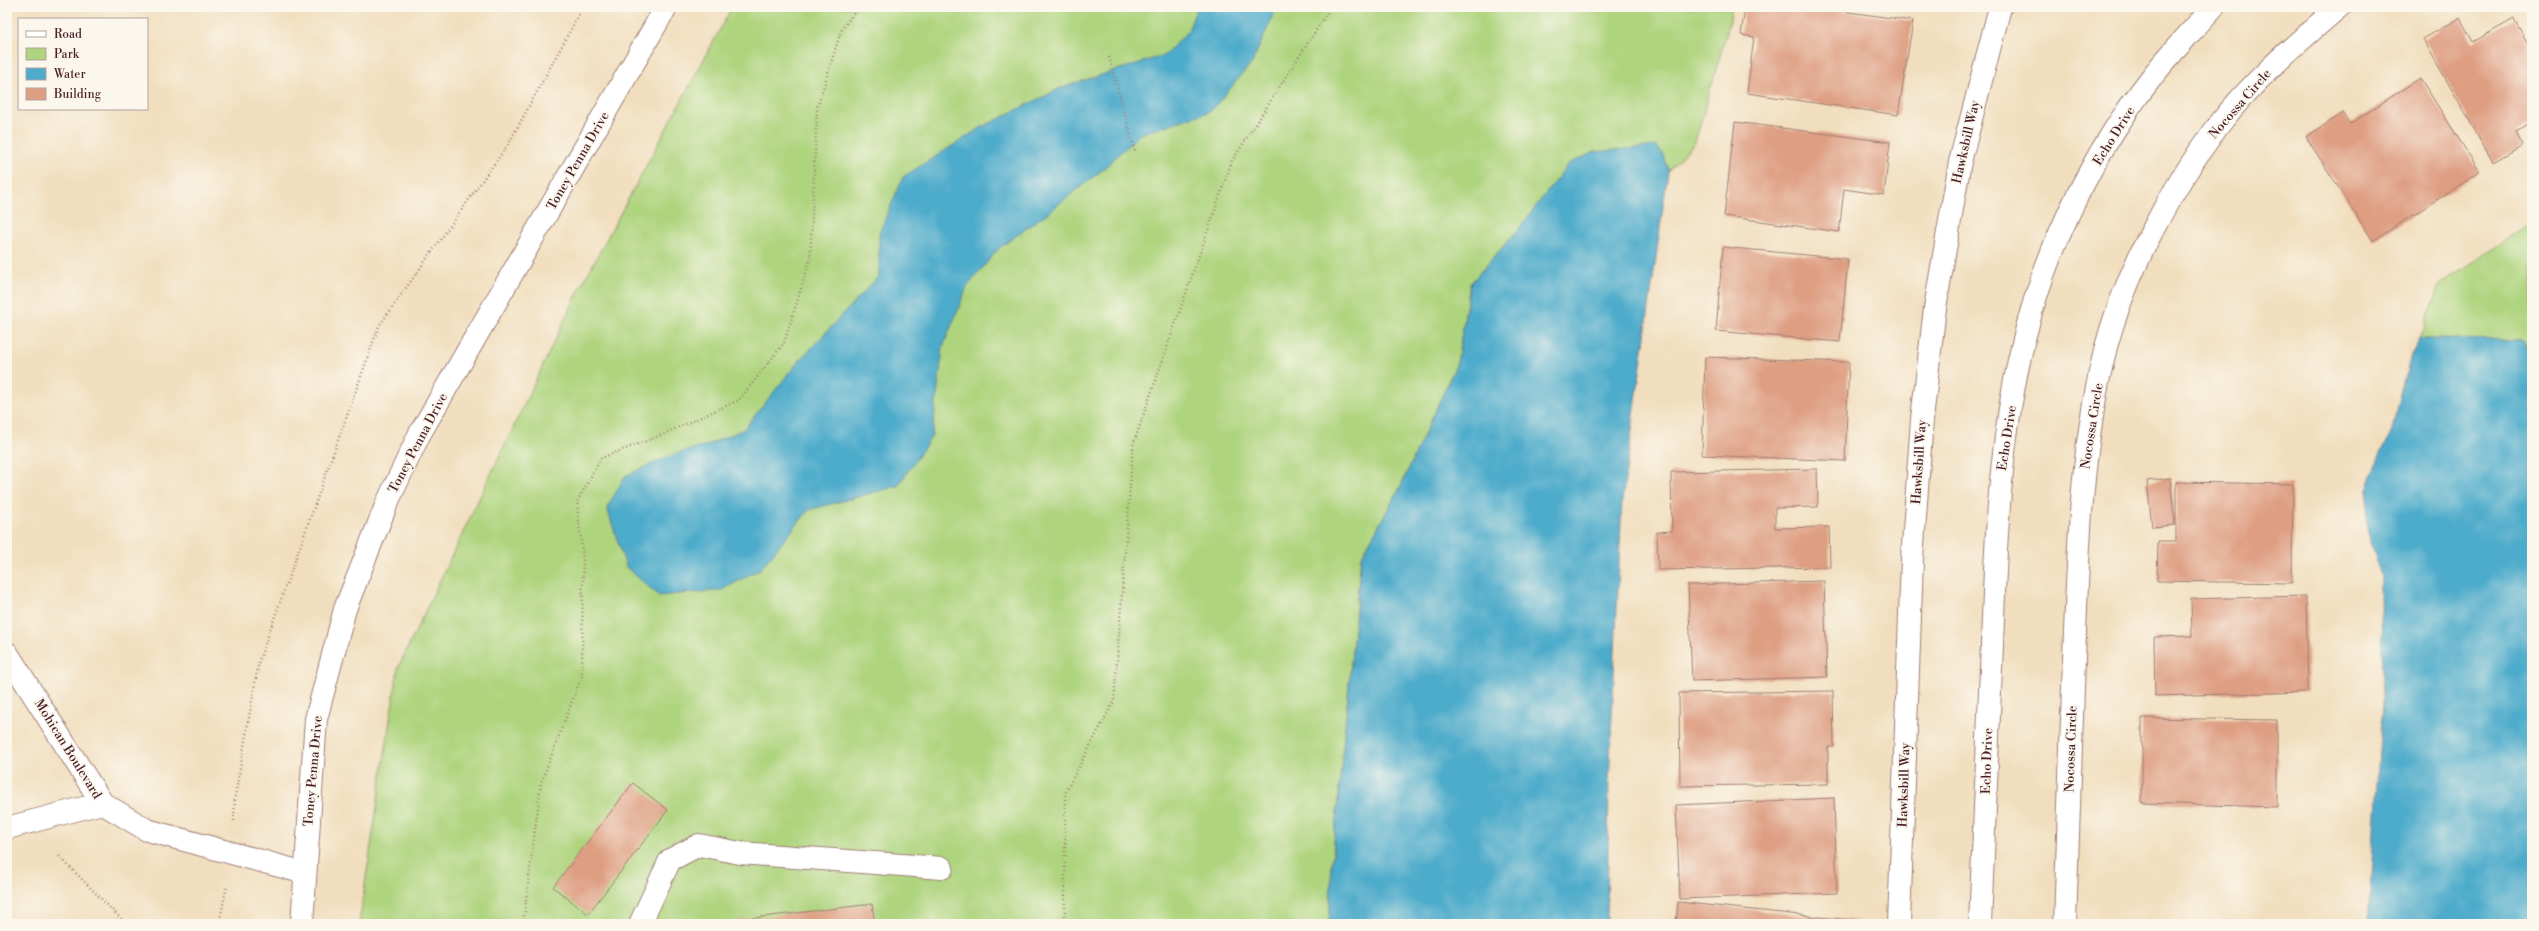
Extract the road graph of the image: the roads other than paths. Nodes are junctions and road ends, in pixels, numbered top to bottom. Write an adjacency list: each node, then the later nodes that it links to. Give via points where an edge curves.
1 (666, 7): 9 (street, Toney Penna Drive, via 420,435 386,503 345,609 316,719)
2 (2000, 7): 12 (street, Hawksbill Way, via 1960,162 1935,308 1922,419 1912,559)
3 (2213, 7): 13 (street, Echo Drive, via 2154,74 2102,151 2060,233 2038,290 2021,350 2003,453 1996,534)
4 (2339, 7): 14 (street, Nocossa Circle, via 2276,61 2223,120 2170,197 2131,275 2104,358 2086,452 2079,530)
5 (7, 653): 6 (street, Mohican Boulevard)
6 (102, 803): 7 (street); 9 (street, Mohican Boulevard, via 147,830)
7 (7, 828)
8 (942, 868): 11 (street, via 740,852 699,845 670,860)
9 (306, 873): 10 (street, Toney Penna Drive)
10 (302, 924)
11 (640, 924)
12 (1899, 924)
13 (1980, 924)
14 (2065, 924)

